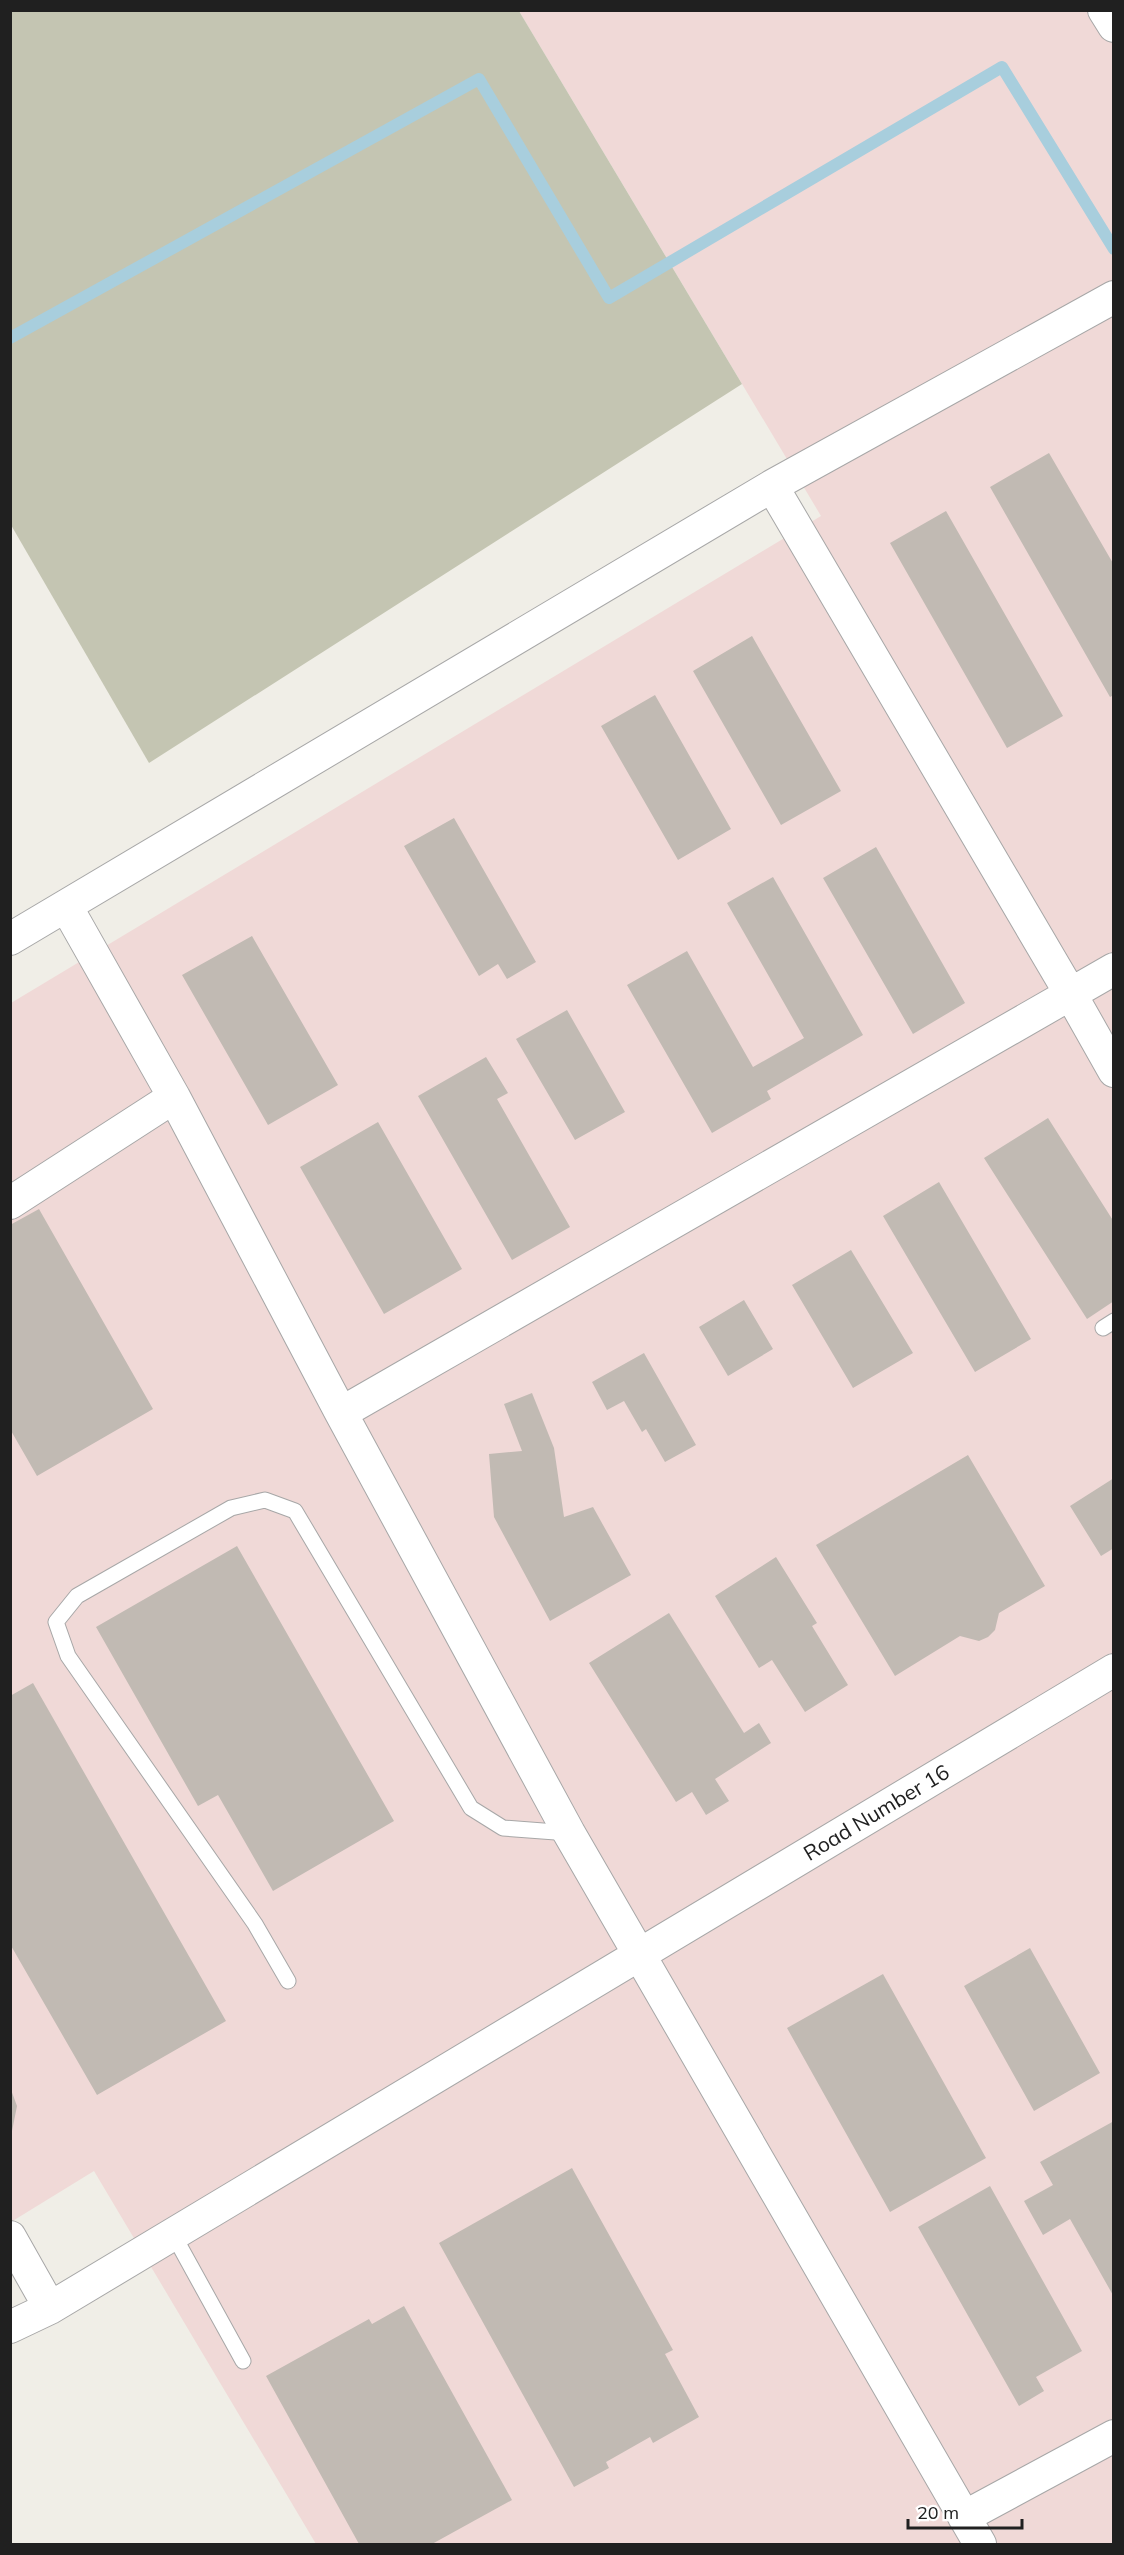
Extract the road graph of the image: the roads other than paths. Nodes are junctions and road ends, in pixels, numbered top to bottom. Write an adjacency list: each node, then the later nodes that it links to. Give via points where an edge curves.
1 (1104, 10): 2 (street)
2 (1113, 26)
3 (1113, 297): 4 (street)
4 (772, 486): 5 (street); 8 (street)
5 (66, 906): 6 (street); 10 (street)
6 (10, 939)
7 (1113, 969): 8 (street)
8 (1070, 993): 9 (street); 12 (street)
9 (1113, 1071)
10 (174, 1097): 11 (street); 12 (street)
11 (10, 1203)
12 (341, 1413): 14 (street)
13 (1113, 1670): 15 (street, Road Number 16)
14 (569, 1833): 15 (street); 16 (lane, via 503,1828 471,1808 295,1511 265,1500 231,1508 77,1596 56,1622 68,1656 255,1924)
15 (639, 1954): 17 (street, Road Number 16); 23 (street)
16 (288, 1981)
17 (173, 2234): 19 (street, Road Number 16); 21 (lane)
18 (10, 2237): 19 (street)
19 (50, 2308): 20 (street, Road Number 16)
20 (10, 2327)
21 (243, 2361)
22 (1113, 2436): 23 (street)
23 (964, 2517): 24 (street)
24 (980, 2544)

